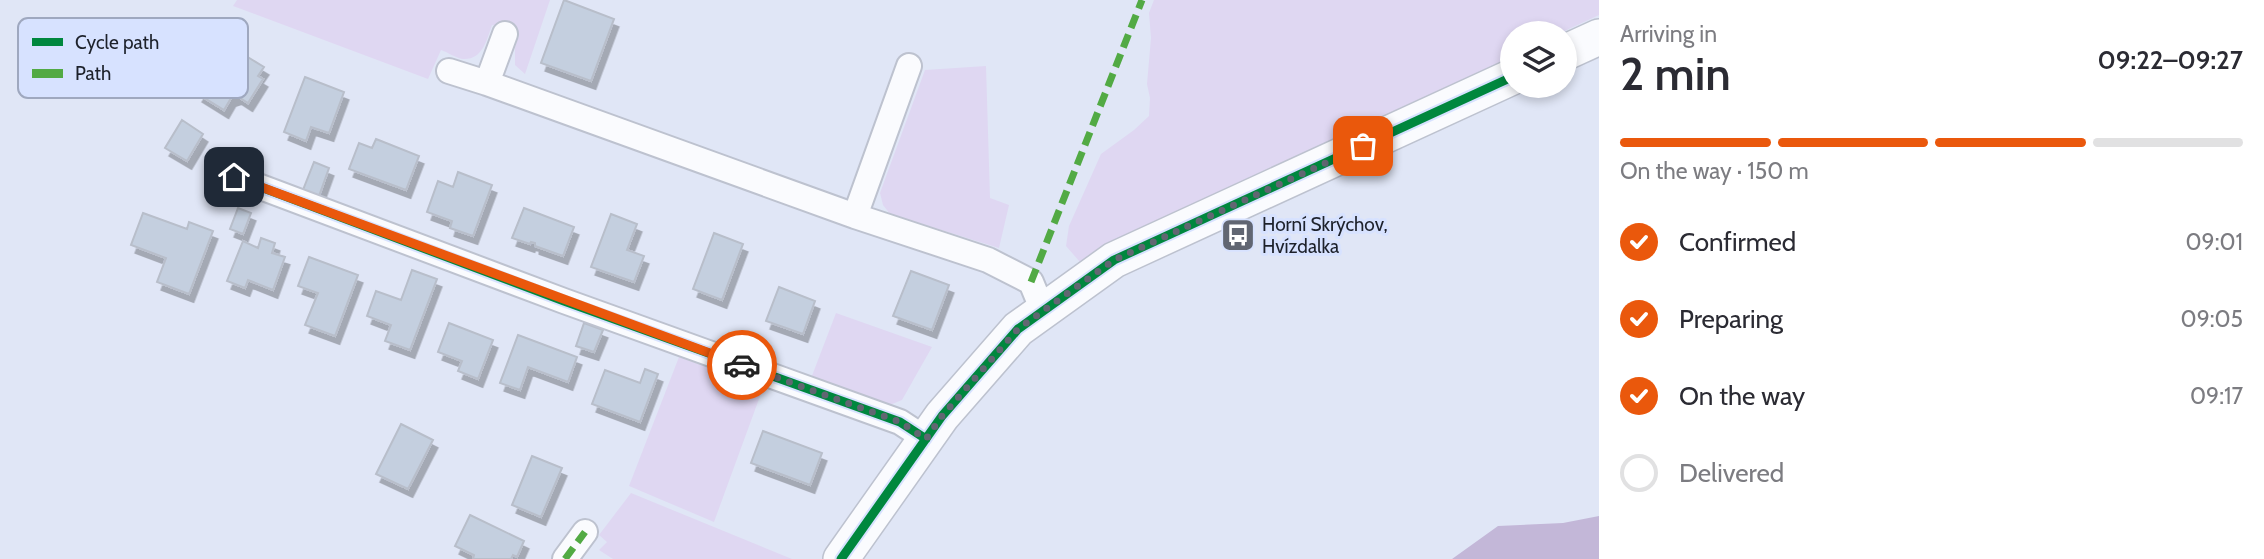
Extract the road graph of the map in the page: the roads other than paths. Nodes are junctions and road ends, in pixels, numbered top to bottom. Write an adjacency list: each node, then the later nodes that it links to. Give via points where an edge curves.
1 (505, 34): 6 (street)
2 (1599, 37): 3 (street)
3 (1577, 47)
4 (909, 66): 9 (street)
5 (449, 72): 6 (street)
6 (487, 83): 9 (street)
7 (1500, 83): 10 (street, via 1114,260)
8 (234, 177): 11 (street, via 900,422)
9 (855, 216): 10 (street, via 988,260 1020,276 1031,282)
10 (1043, 310): 11 (street, via 1018,329)
11 (926, 439): 14 (street)
12 (585, 532): 13 (street)
13 (565, 559)
14 (841, 559)

